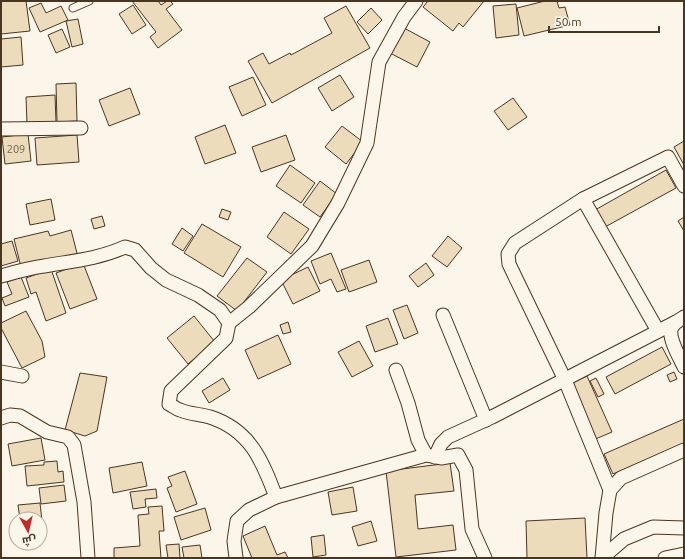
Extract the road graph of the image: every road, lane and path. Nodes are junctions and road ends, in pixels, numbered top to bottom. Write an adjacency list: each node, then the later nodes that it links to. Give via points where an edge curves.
1 (88, 1): 3 (lane)
2 (416, 1): 11 (street, via 379,62 367,143 338,203 312,246)
3 (73, 8)
4 (81, 128): 5 (street)
5 (1, 129)
6 (684, 186): 7 (street, via 668,157)
7 (583, 199): 12 (street); 17 (street, via 515,243 508,254 509,264)
8 (1, 276): 11 (street, via 43,266 86,260 125,247 135,250 166,280 198,295 220,310)
9 (443, 315): 19 (street)
10 (680, 319): 12 (street); 13 (street, via 670,330 672,341)
11 (229, 323): 23 (street, via 226,338 171,391 169,404 179,410 210,417 236,429 252,446 267,473)
12 (658, 331): 17 (street)
13 (684, 367)
14 (396, 370): 21 (street, via 418,440)
15 (1, 372): 16 (street)
16 (22, 376)
17 (565, 380): 19 (street); 22 (street)
18 (1, 418): 26 (street, via 10,415 20,416 47,432 68,437 74,445 84,502)
19 (486, 420): 21 (street, via 448,437)
20 (684, 450): 22 (street, via 621,478)
21 (430, 456): 23 (street); 28 (street, via 441,458 458,455 464,465 472,529)
22 (610, 490): 29 (street)
23 (276, 497): 27 (street, via 249,510 236,521)
24 (684, 528): 29 (street, via 653,527 624,539)
25 (684, 554): 30 (street)
26 (88, 558)
27 (236, 558)
28 (485, 558)
29 (602, 558)
30 (665, 558)

